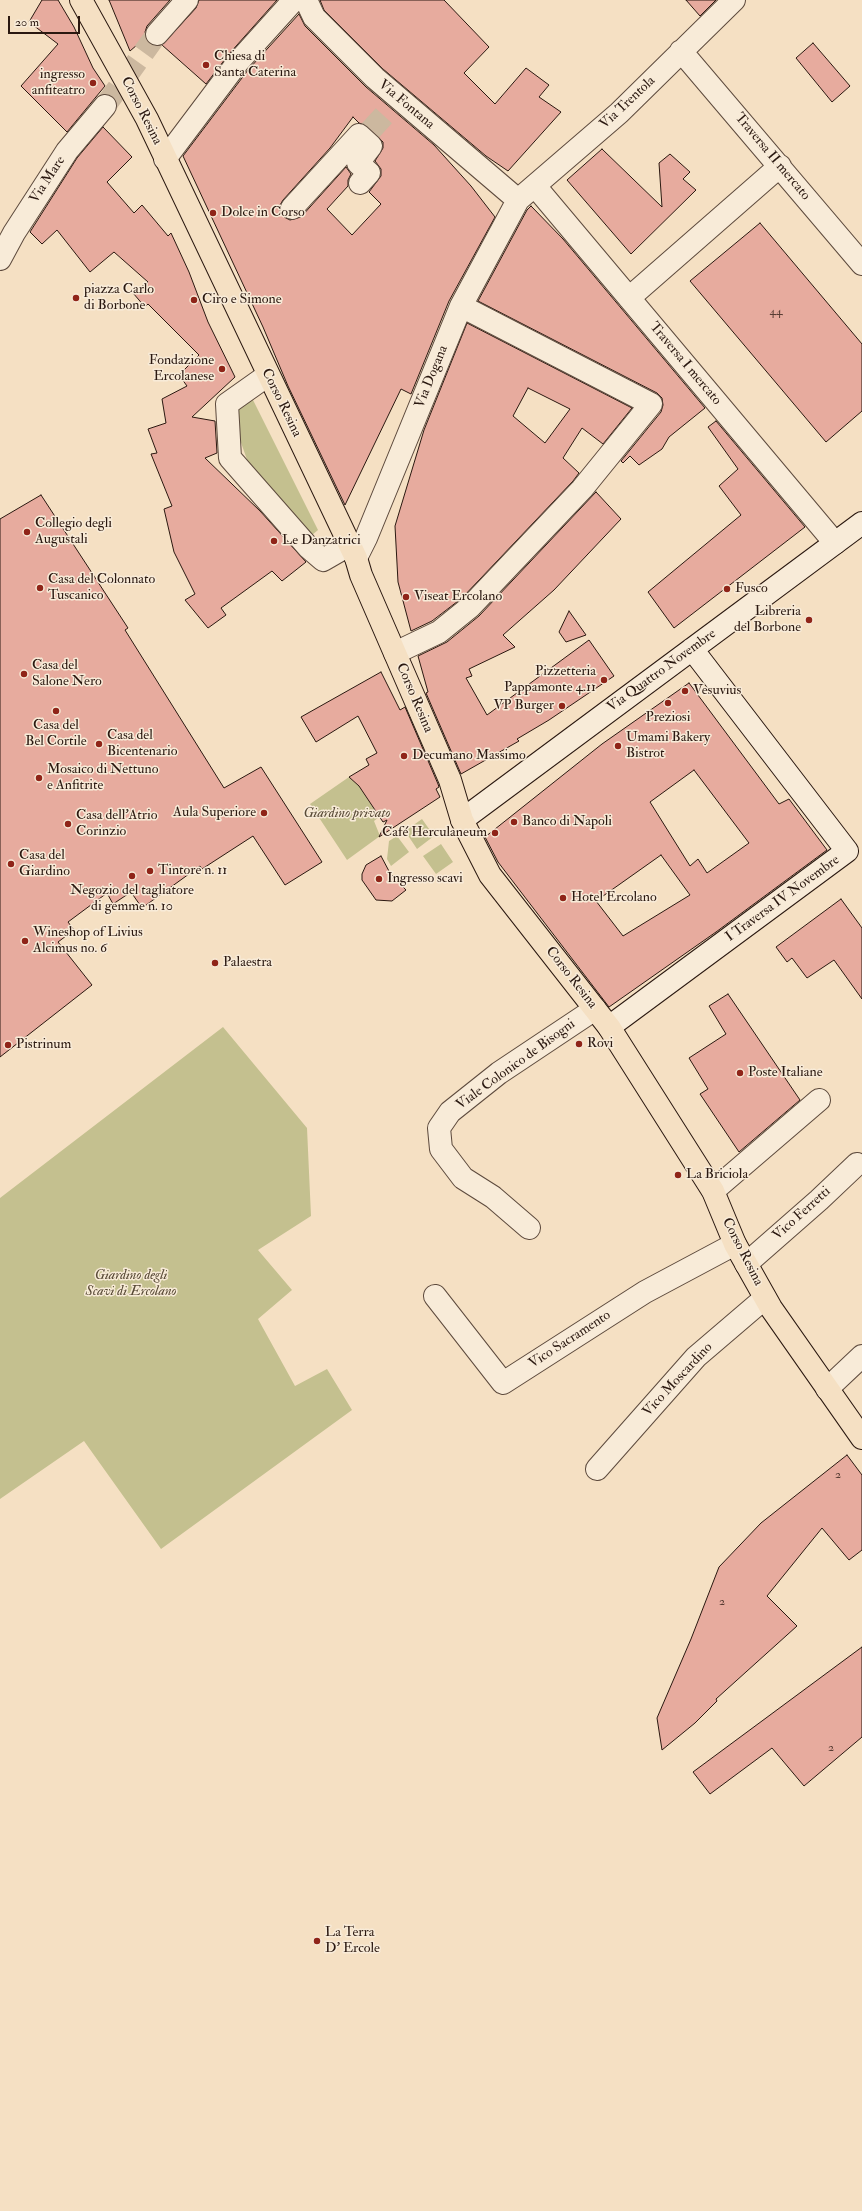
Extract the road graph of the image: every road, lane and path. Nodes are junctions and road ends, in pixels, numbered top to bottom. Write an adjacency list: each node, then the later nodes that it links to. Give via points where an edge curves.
1 (82, 0): 9 (main road, Corso Resina, via 147,119)
2 (187, 0): 6 (street)
3 (294, 0): 9 (street, via 238,62)
4 (306, 0): 13 (street, Via Fontana, via 314,17 375,78 395,104)
5 (734, 0): 7 (street, Via Trentola)
6 (157, 34)
7 (681, 51): 10 (street, Traversa II mercato); 12 (street, Via Trentola, via 619,113)
8 (105, 106): 15 (street, Via Mare, via 67,151)
9 (165, 159): 19 (main road, Corso Resina)
10 (780, 166): 16 (street, Traversa II mercato); 17 (street)
11 (360, 183): 14 (street, via 369,173 358,163 371,146 366,135 359,135)
12 (535, 186): 13 (street, Via Trentola); 17 (street, Traversa I mercato)
13 (518, 200): 18 (street, Via Dogana)
14 (292, 208)
15 (0, 259)
16 (862, 264)
17 (629, 298): 21 (street, Traversa I mercato)
18 (461, 306): 22 (street, Via Dogana, via 366,538); 24 (street, via 651,404 582,489 470,606 439,632)
19 (268, 375): 22 (main road, Corso Resina); 22 (street, via 227,404 230,458 309,548 323,560)
20 (862, 523): 21 (street, Via Quattro Novembre)
21 (835, 543): 23 (street, Via Quattro Novembre)
22 (352, 551): 24 (main road, Corso Resina)
23 (692, 649): 25 (street, Via Quattro Novembre); 27 (street, I Traversa IV Novembre, via 848,851)
24 (395, 653): 25 (main road, Corso Resina, via 450,780)
25 (462, 820): 26 (main road, Corso Resina, via 490,875)
26 (595, 1009): 27 (main road, Corso Resina); 31 (street, Viale Colonico de Bisogni, via 499,1073 450,1112 439,1128 441,1148 463,1178 493,1197)
27 (609, 1027): 30 (main road, Corso Resina)
28 (819, 1100): 30 (street)
29 (857, 1164): 33 (street, Vico Ferretti)
30 (713, 1191): 32 (main road, Corso Resina)
31 (529, 1228)
32 (735, 1244): 33 (main road, Corso Resina); 34 (street, Vico Sacramento, via 645,1292 503,1383)
33 (746, 1264): 35 (main road, Corso Resina)
34 (435, 1296)
35 (765, 1298): 37 (main road, Corso Resina); 39 (street, Vico Moscardino, via 696,1357)
36 (862, 1356): 37 (street)
37 (827, 1389): 38 (main road, Corso Resina)
38 (862, 1438)
39 (597, 1469)

